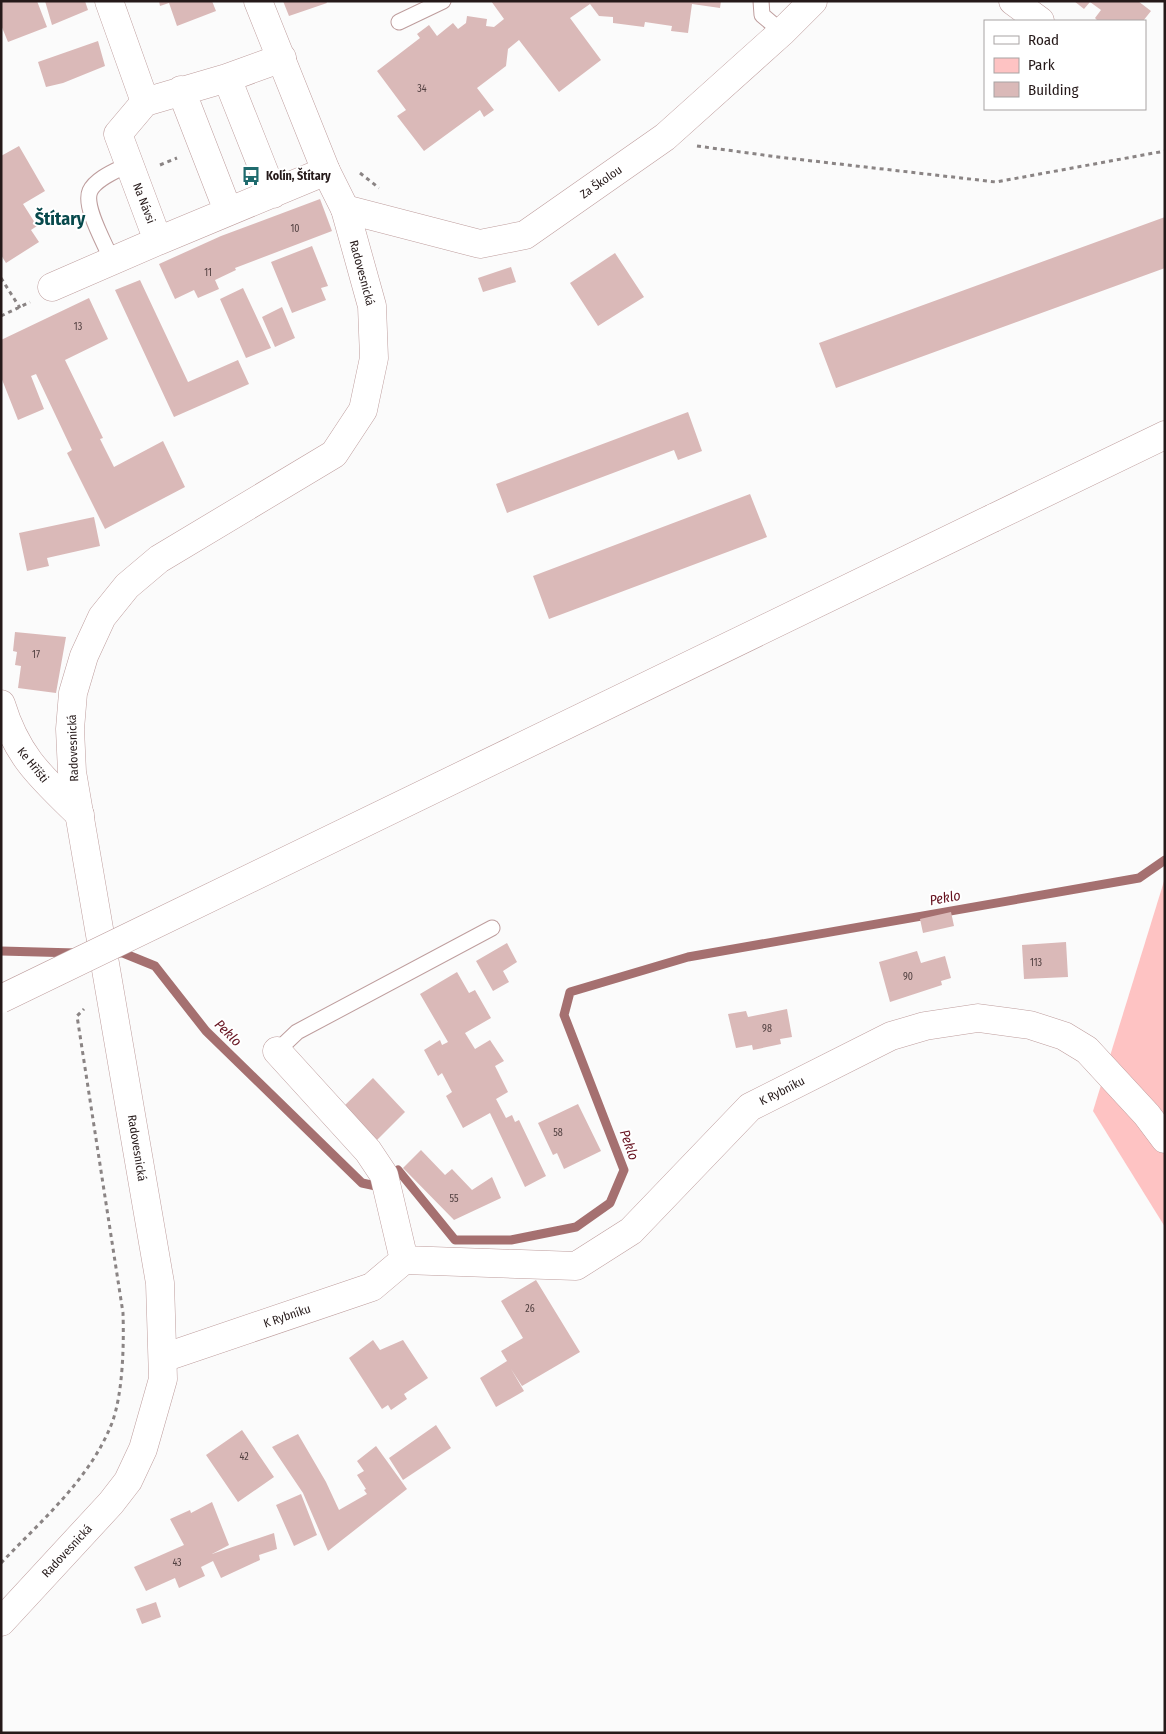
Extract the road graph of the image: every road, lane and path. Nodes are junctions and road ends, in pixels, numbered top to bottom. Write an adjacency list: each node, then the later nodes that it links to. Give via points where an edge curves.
1 (109, 1): 13 (street)
2 (258, 1): 10 (street, Radovesnická)
3 (443, 1): 8 (lane)
4 (761, 1): 9 (lane, via 762,15)
5 (813, 1): 9 (street, Za Školou)
6 (1013, 1): 7 (street)
7 (1039, 20)
8 (400, 22)
9 (782, 32): 14 (street, Za Školou)
10 (282, 58): 11 (street); 18 (street, Radovesnická)
11 (226, 78): 12 (street); 20 (street)
12 (181, 90): 13 (street); 22 (street)
13 (145, 102): 16 (street, Na Návsi, via 118,134)
14 (665, 137): 15 (path, via 704,147 778,158 996,182); 21 (street, Za Školou, via 525,235 480,244)
15 (1165, 151)
16 (129, 164): 23 (street, Na Návsi); 24 (lane, via 97,183 88,198)
17 (356, 168): 19 (path)
18 (326, 171): 20 (street); 21 (street, Radovesnická)
19 (382, 190)
20 (273, 194): 22 (street)
21 (345, 209): 30 (street, Radovesnická, via 372,306 374,358 363,410 334,454 159,559 127,586 102,617 84,656 73,693 70,729 72,772)
22 (228, 211): 23 (street)
23 (158, 241): 24 (street)
24 (112, 261): 26 (street)
25 (1, 278): 27 (path, via 20,308)
26 (52, 287)
27 (1, 316)
28 (1165, 435): 33 (street, bridge)
29 (1, 704): 30 (street, Ke Hřišti, via 17,746 41,777)
30 (80, 815): 32 (street, Radovesnická)
31 (492, 928): 34 (lane, via 297,1032)
32 (109, 979): 37 (street, Radovesnická, via 160,1283); 38 (path, via 77,1016 123,1313 124,1344 113,1421 97,1456 73,1487)
33 (1, 999)
34 (277, 1051): 36 (street, via 368,1151 386,1181)
35 (1165, 1140): 36 (street, K Rybníku, via 1147,1115 1087,1050 1064,1036 1030,1025 978,1018 925,1026 890,1036 750,1107 631,1232 576,1266)
36 (404, 1260): 37 (street, K Rybníku, via 372,1286)
37 (163, 1358): 39 (street, Radovesnická, via 163,1379 155,1413 128,1480 111,1503)
38 (1, 1563)
39 (1, 1622)

